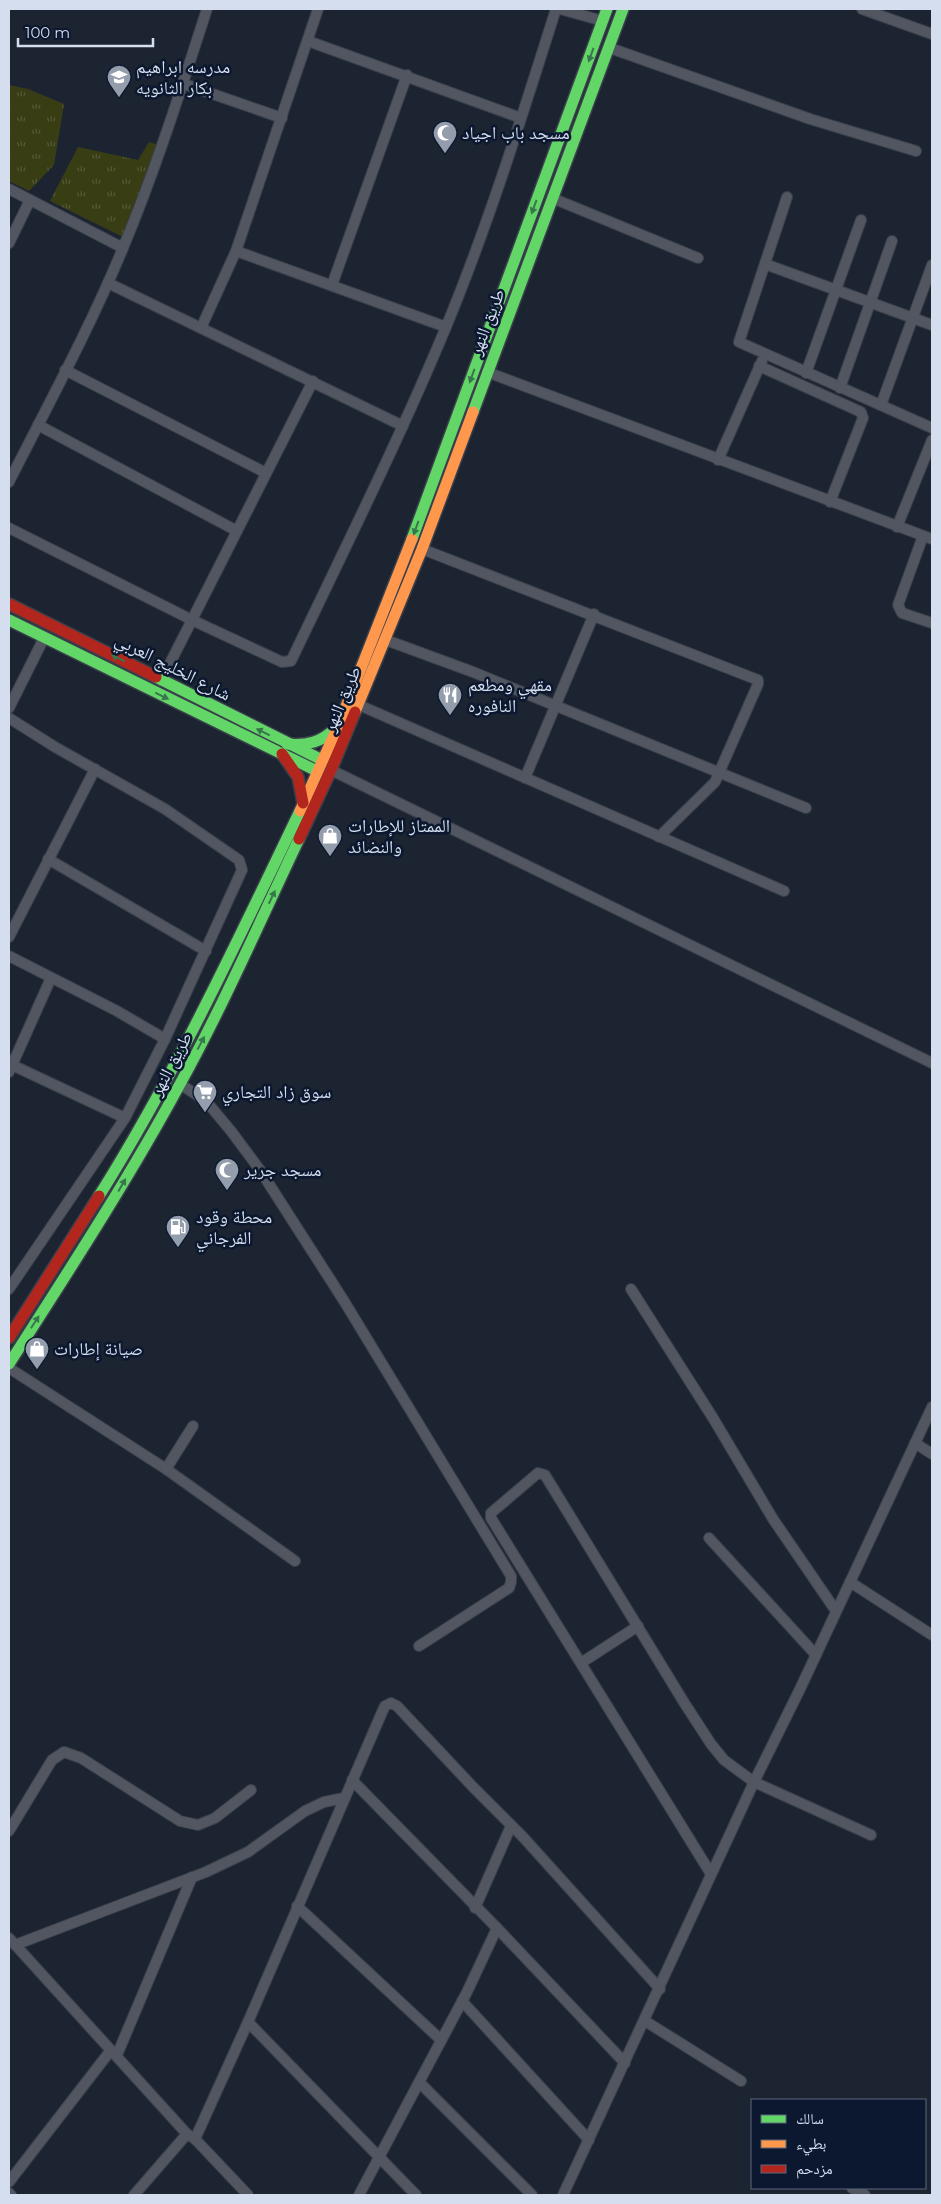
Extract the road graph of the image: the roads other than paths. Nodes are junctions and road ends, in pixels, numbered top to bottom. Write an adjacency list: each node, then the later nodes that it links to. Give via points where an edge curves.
1 (207, 9): 12 (street)
2 (318, 9): 9 (street)
3 (558, 9): 7 (street); 14 (street)
4 (607, 9): 7 (main road, طريق النهر)
5 (623, 9): 10 (main road, طريق النهر)
6 (862, 9): 8 (street)
7 (603, 21): 69 (main road, طريق النهر, one-way to 69, via 411,543)
8 (932, 34)
9 (308, 41): 11 (street); 13 (street)
10 (610, 48): 15 (street, via 810,119); 18 (main road, طريق النهر)
11 (407, 75): 14 (street); 29 (street)
12 (184, 84): 13 (street); 23 (street)
13 (282, 118): 24 (street)
14 (521, 118): 34 (street)
15 (916, 151)
16 (9, 189): 19 (street)
17 (788, 197): 26 (street)
18 (552, 198): 25 (street); 39 (main road, طريق النهر)
19 (30, 200): 22 (street); 23 (street)
20 (861, 220): 30 (street)
21 (892, 241): 31 (street)
22 (9, 243)
23 (123, 248): 28 (street)
24 (236, 250): 29 (street); 35 (street)
25 (698, 258)
26 (765, 264): 30 (street); 36 (street, via 739,342)
27 (932, 265): 32 (street)
28 (108, 282): 35 (street); 38 (street)
29 (332, 286): 34 (street)
30 (836, 290): 31 (street); 40 (street)
31 (870, 303): 32 (street); 42 (street)
32 (914, 318): 33 (street); 43 (street)
33 (932, 325)
34 (446, 327): 45 (street)
35 (201, 328): 41 (street)
36 (765, 355): 37 (street); 40 (street)
37 (760, 366): 48 (street); 51 (street, via 861,412 862,421)
38 (65, 370): 44 (street); 49 (street)
39 (487, 372): 48 (street); 56 (main road, طريق النهر)
40 (806, 373): 42 (street)
41 (313, 381): 45 (street); 49 (street)
42 (840, 388): 43 (street)
43 (881, 405): 46 (street)
44 (38, 425): 50 (street); 54 (street)
45 (403, 426): 60 (street, via 291,660 282,662)
46 (932, 428)
47 (932, 440): 52 (street)
48 (718, 460): 51 (street)
49 (266, 473): 54 (street)
50 (9, 482)
51 (830, 502): 52 (street)
52 (897, 526): 55 (street)
53 (9, 528): 60 (street)
54 (237, 531): 60 (street)
55 (928, 538): 61 (street, via 898,605 902,612)
56 (422, 549): 58 (street); 63 (main road, طريق النهر)
57 (9, 604): 64 (main road, شارع الخليج العربي, one-way to 57)
58 (594, 614): 66 (street); 75 (street, via 758,680)
59 (9, 620): 62 (main road, شارع الخليج العربي)
60 (192, 620): 64 (street)
61 (932, 624)
62 (44, 638): 67 (street); 70 (main road, شارع الخليج العربي, one-way to 70)
63 (386, 640): 65 (main road, طريق النهر); 66 (street)
64 (161, 681): 70 (main road, شارع الخليج العربي, one-way to 64)
65 (359, 705): 73 (main road, طريق النهر); 76 (street)
66 (556, 705): 75 (street); 76 (street)
67 (9, 708)
68 (9, 718): 72 (street)
69 (339, 724): 70 (main road, via 316,742); 71 (main road, طريق النهر)
70 (285, 749): 71 (main road, شارع الخليج العربي); 74 (main road, شارع الخليج العربي); 77 (main road, via 298,777)
71 (322, 760): 74 (main road, طريق النهر)
72 (95, 769): 80 (street); 83 (street, via 172,814 241,862 242,870)
73 (331, 770): 87 (street); 89 (main road, طريق النهر, one-way to 73, via 218,1012)
74 (318, 771): 77 (main road, طريق النهر)
75 (720, 771): 78 (street); 79 (street, via 713,785)
76 (525, 778): 79 (street)
77 (303, 804): 93 (main road, طريق النهر, via 207,1005 168,1078 123,1157)
78 (806, 808)
79 (658, 837): 81 (street)
80 (48, 859): 82 (street); 83 (street)
81 (784, 891)
82 (9, 937)
83 (206, 951): 86 (street)
84 (9, 956): 85 (street)
85 (51, 978): 86 (street); 88 (street)
86 (165, 1038): 90 (street)
87 (932, 1063)
88 (10, 1069): 90 (street)
89 (180, 1084): 94 (main road, طريق النهر, one-way to 89, via 116,1195); 107 (street, via 206,1101 260,1170 344,1301 511,1576 509,1588)
90 (125, 1118): 91 (street)
91 (9, 1289)
92 (631, 1289): 104 (street, via 773,1519)
93 (9, 1338)
94 (9, 1364)
95 (9, 1368): 100 (street)
96 (932, 1406): 98 (street)
97 (193, 1426): 100 (street)
98 (915, 1443): 99 (street); 103 (street)
99 (932, 1454)
100 (166, 1469): 102 (street)
101 (709, 1538): 108 (street)
102 (295, 1560)
103 (850, 1582): 104 (street); 106 (street)
104 (836, 1611): 108 (street)
105 (638, 1626): 109 (street); 109 (street, via 545,1475 538,1473 490,1515); 111 (street, via 711,1744 724,1760)
106 (932, 1635)
107 (418, 1646)
108 (816, 1655): 111 (street)
109 (581, 1662): 117 (street)
110 (352, 1780): 113 (street); 114 (street, via 382,1710 390,1703 397,1706); 120 (street)
111 (754, 1782): 116 (street); 117 (street)
112 (251, 1790): 115 (street, via 215,1818 198,1825 180,1821 81,1758 64,1752 52,1760)
113 (344, 1798): 118 (street, via 324,1802 305,1811 248,1852); 119 (street)
114 (511, 1826): 120 (street); 123 (street)
115 (9, 1831)
116 (871, 1835)
117 (711, 1874): 123 (street)
118 (192, 1877): 122 (street); 128 (street)
119 (298, 1906): 126 (street); 127 (street)
120 (476, 1908): 121 (street)
121 (497, 1928): 124 (street); 129 (street)
122 (12, 1941): 128 (street)
123 (660, 1989): 125 (street)
124 (462, 2001): 127 (street); 133 (street)
125 (645, 2021): 129 (street); 130 (street)
126 (248, 2022): 132 (street); 134 (street)
127 (441, 2040): 131 (street)
128 (114, 2053): 132 (street); 135 (street)
129 (625, 2063): 133 (street)
130 (741, 2081)
131 (419, 2082): 134 (street); 141 (street)
132 (191, 2137): 137 (street); 138 (street)
133 (589, 2140): 142 (street)
134 (378, 2158): 139 (street); 140 (street)
135 (9, 2182)
136 (854, 2189): 143 (street)
137 (134, 2195)
138 (248, 2195)
139 (359, 2195)
140 (416, 2195)
141 (532, 2195)
142 (563, 2195)
143 (865, 2195)

